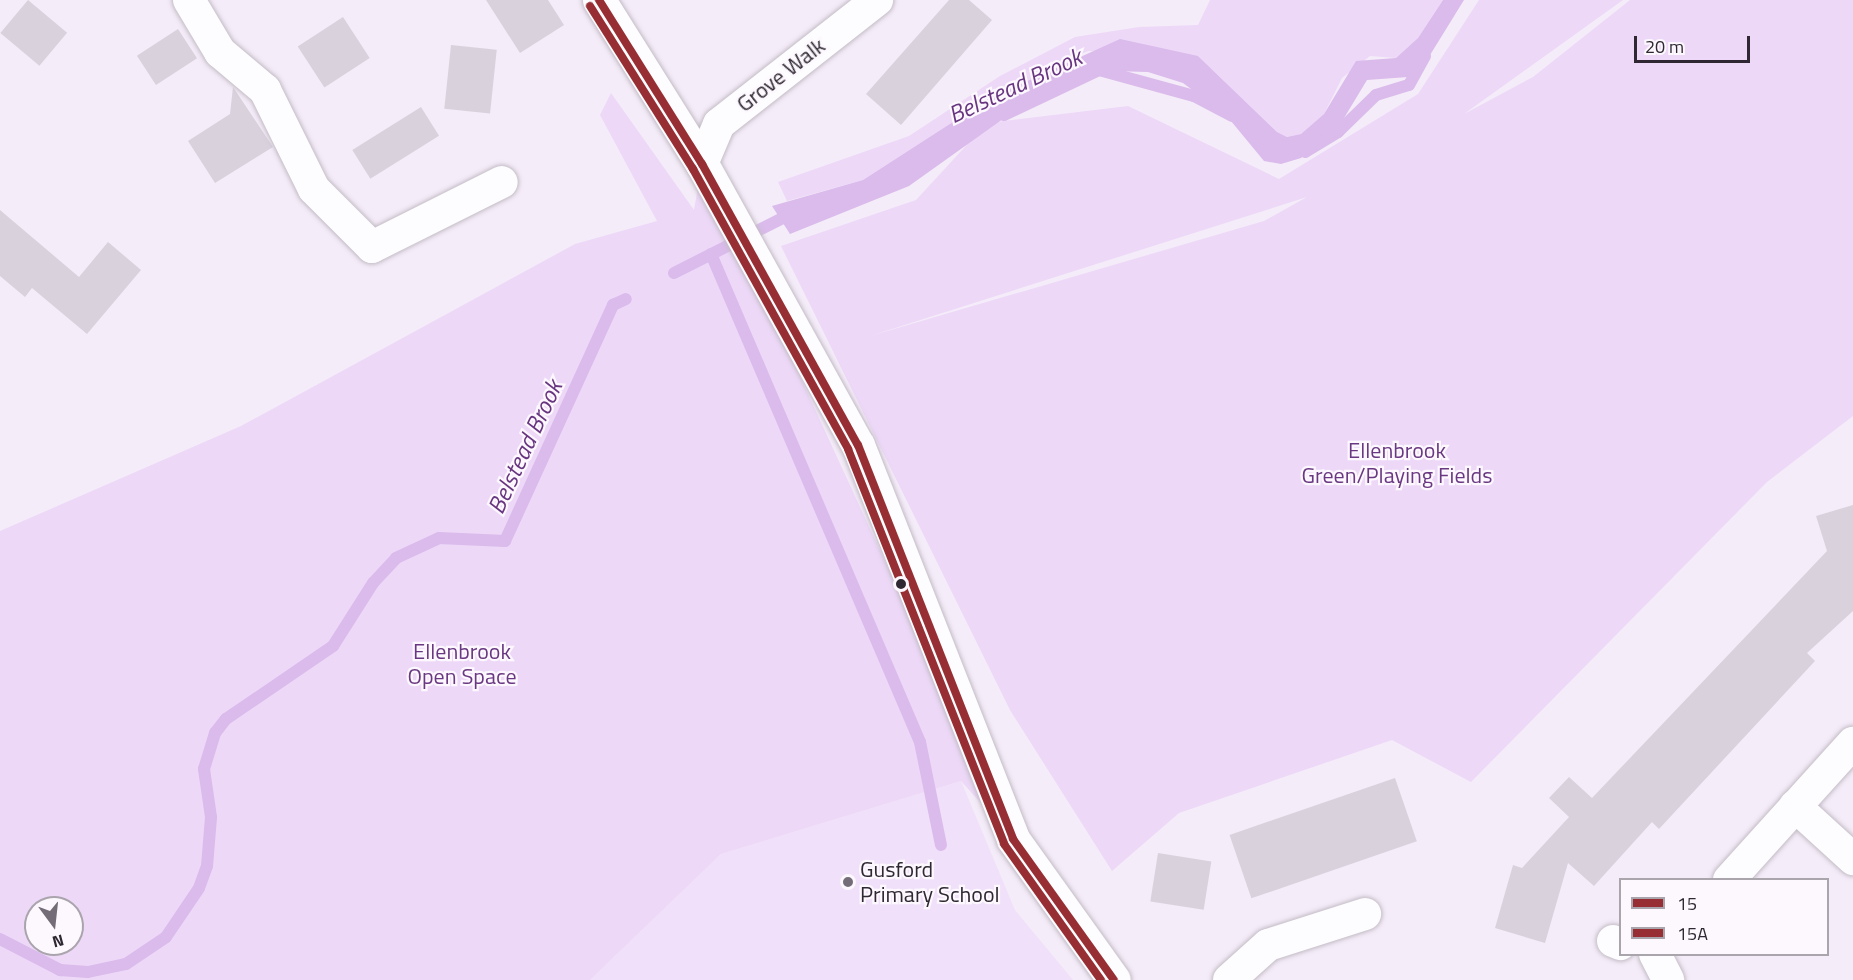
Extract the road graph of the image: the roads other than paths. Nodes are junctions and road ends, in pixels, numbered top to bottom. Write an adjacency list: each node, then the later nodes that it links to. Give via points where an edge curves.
1 (189, 0): 5 (street, via 220,52 265,90 314,189 372,247)
2 (599, 0): 4 (street)
3 (877, 0): 4 (street, Grove Walk, via 720,124)
4 (702, 164): 11 (street, via 858,445 1013,839)
5 (502, 182)
6 (1853, 743): 7 (street)
7 (1796, 806): 8 (street); 9 (street)
8 (1853, 859)
9 (1730, 878)
10 (1365, 914): 12 (street, via 1268,945)
11 (1114, 980)
12 (1229, 980)

